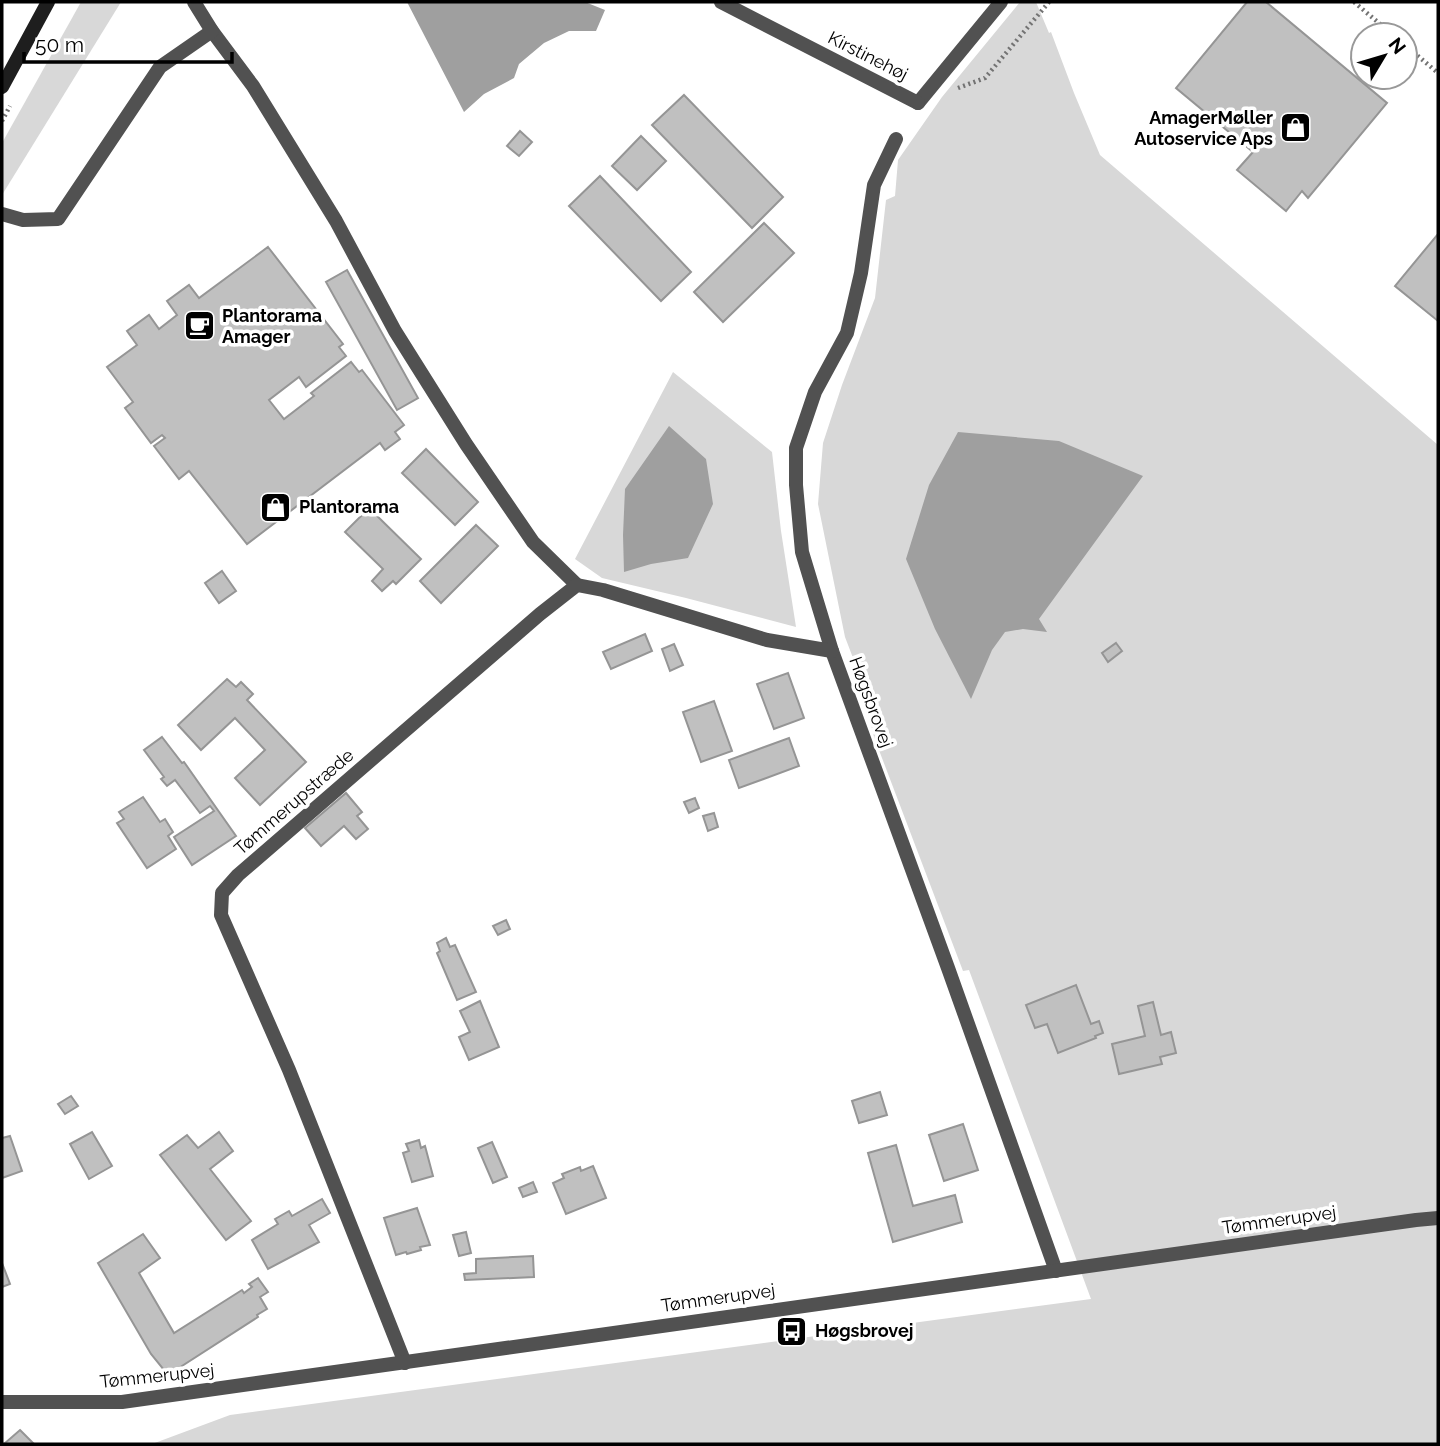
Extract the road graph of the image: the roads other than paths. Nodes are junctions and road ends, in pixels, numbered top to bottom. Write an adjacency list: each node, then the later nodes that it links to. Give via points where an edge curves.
1 (48, 2): 6 (main road)
2 (194, 2): 5 (street)
3 (721, 2): 4 (street, Kirstinehøj, via 918,103)
4 (1001, 2)
5 (212, 31): 8 (street, via 160,67 58,219 23,220); 9 (street, via 260,97 466,444 533,541)
6 (2, 86)
7 (896, 139): 10 (street, Høgsbrovej, via 874,185 862,273 847,332 816,392 796,448 802,552)
8 (2, 214)
9 (577, 585): 10 (street, via 767,640); 13 (street, Tømmerupstræde, via 222,893 221,915 289,1070)
10 (832, 652): 12 (street, Høgsbrovej)
11 (1438, 1218): 12 (street, Tømmerupvej)
12 (1056, 1271): 13 (street, Tømmerupvej)
13 (405, 1363): 14 (street, Tømmerupvej, via 122,1402)
14 (2, 1402)

